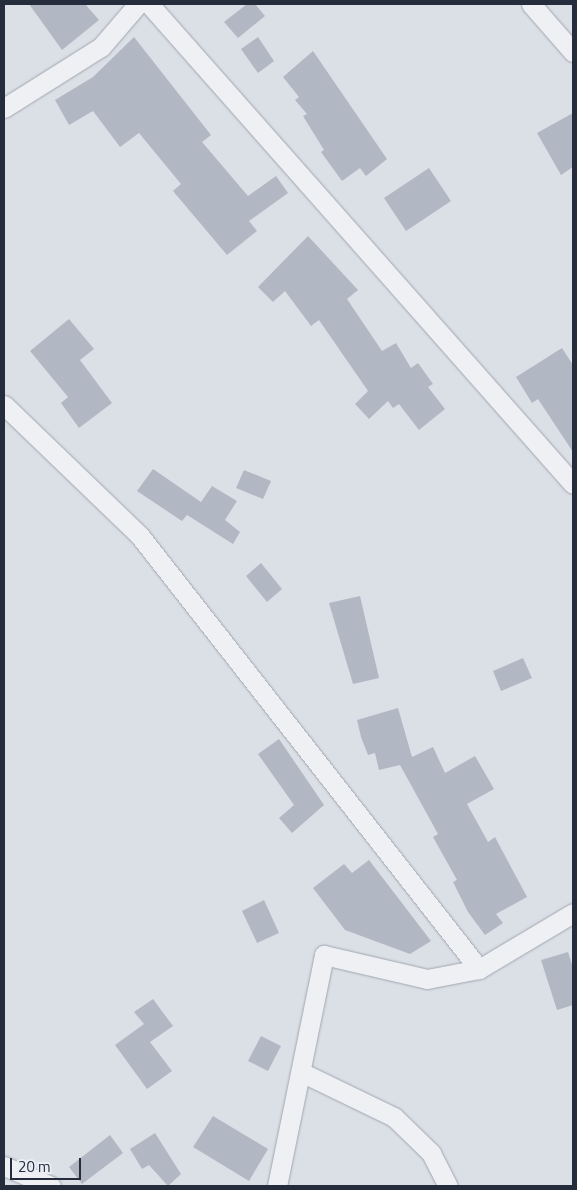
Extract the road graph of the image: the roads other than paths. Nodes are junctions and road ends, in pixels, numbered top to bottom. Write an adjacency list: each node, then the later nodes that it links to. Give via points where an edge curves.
1 (138, 4): 5 (street, via 101,47)
2 (149, 4): 7 (street)
3 (531, 4): 4 (street)
4 (573, 52)
5 (4, 108)
6 (4, 404): 9 (street, via 140,536)
7 (573, 484)
8 (573, 913): 9 (street)
9 (479, 969): 10 (street, via 427,980 324,955)
10 (303, 1073): 13 (street); 14 (street, via 394,1117 431,1153)
11 (4, 1166): 12 (street)
12 (51, 1186)
13 (277, 1186)
14 (448, 1186)

